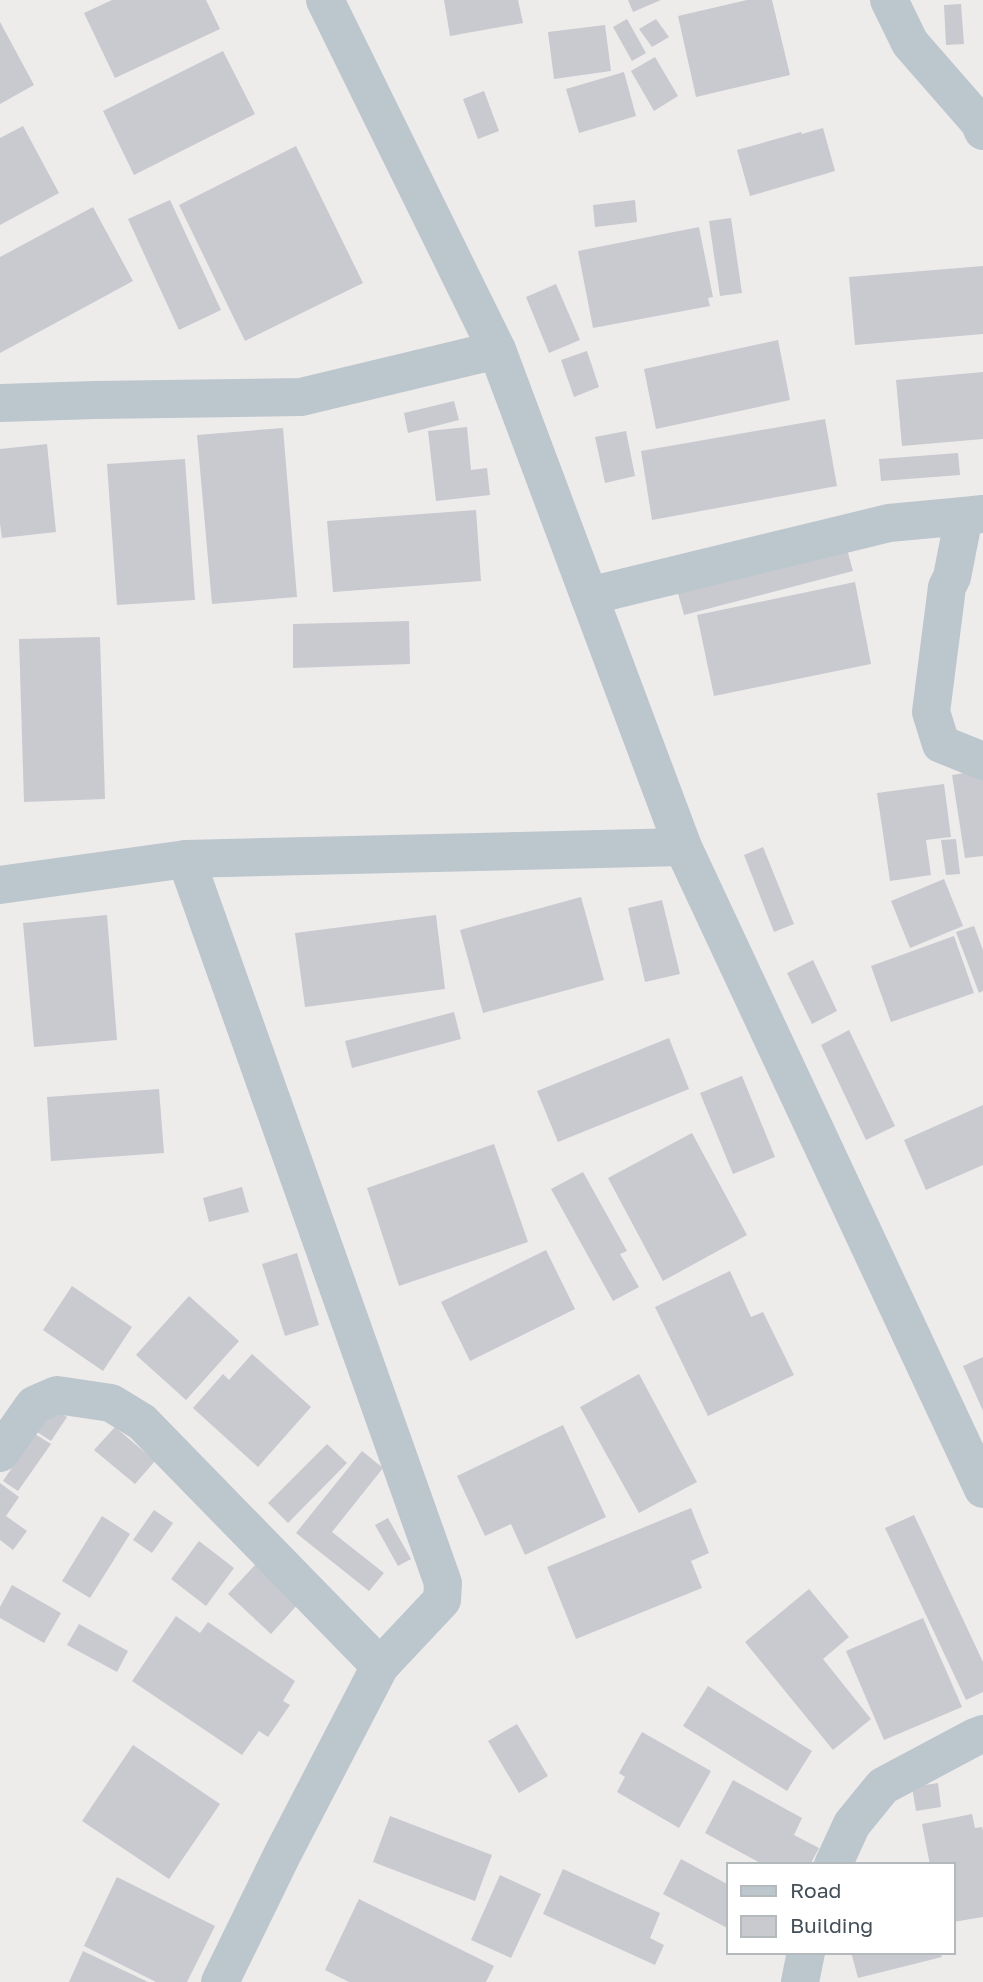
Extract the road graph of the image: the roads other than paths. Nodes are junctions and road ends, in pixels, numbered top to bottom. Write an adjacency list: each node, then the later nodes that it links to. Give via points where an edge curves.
1 (325, 0): 4 (street)
2 (889, 0): 3 (street, via 910,43)
3 (982, 122)
4 (497, 350): 5 (street, via 301,397); 7 (street)
5 (0, 403)
6 (973, 515): 7 (street, via 890,523); 8 (street, via 947,587 931,712 941,744)
7 (589, 596): 9 (street)
8 (983, 761)
9 (683, 847): 10 (street); 13 (street)
10 (186, 859): 11 (street); 14 (street, via 443,1583 442,1600)
11 (0, 885)
12 (0, 1453): 14 (street, via 34,1405 57,1395 111,1403 142,1422)
13 (983, 1489)
14 (380, 1666): 18 (street)
15 (983, 1734): 16 (street, via 883,1786 852,1824)
16 (834, 1863)
17 (806, 1954): 19 (street)
18 (220, 1982)
19 (800, 1982)

